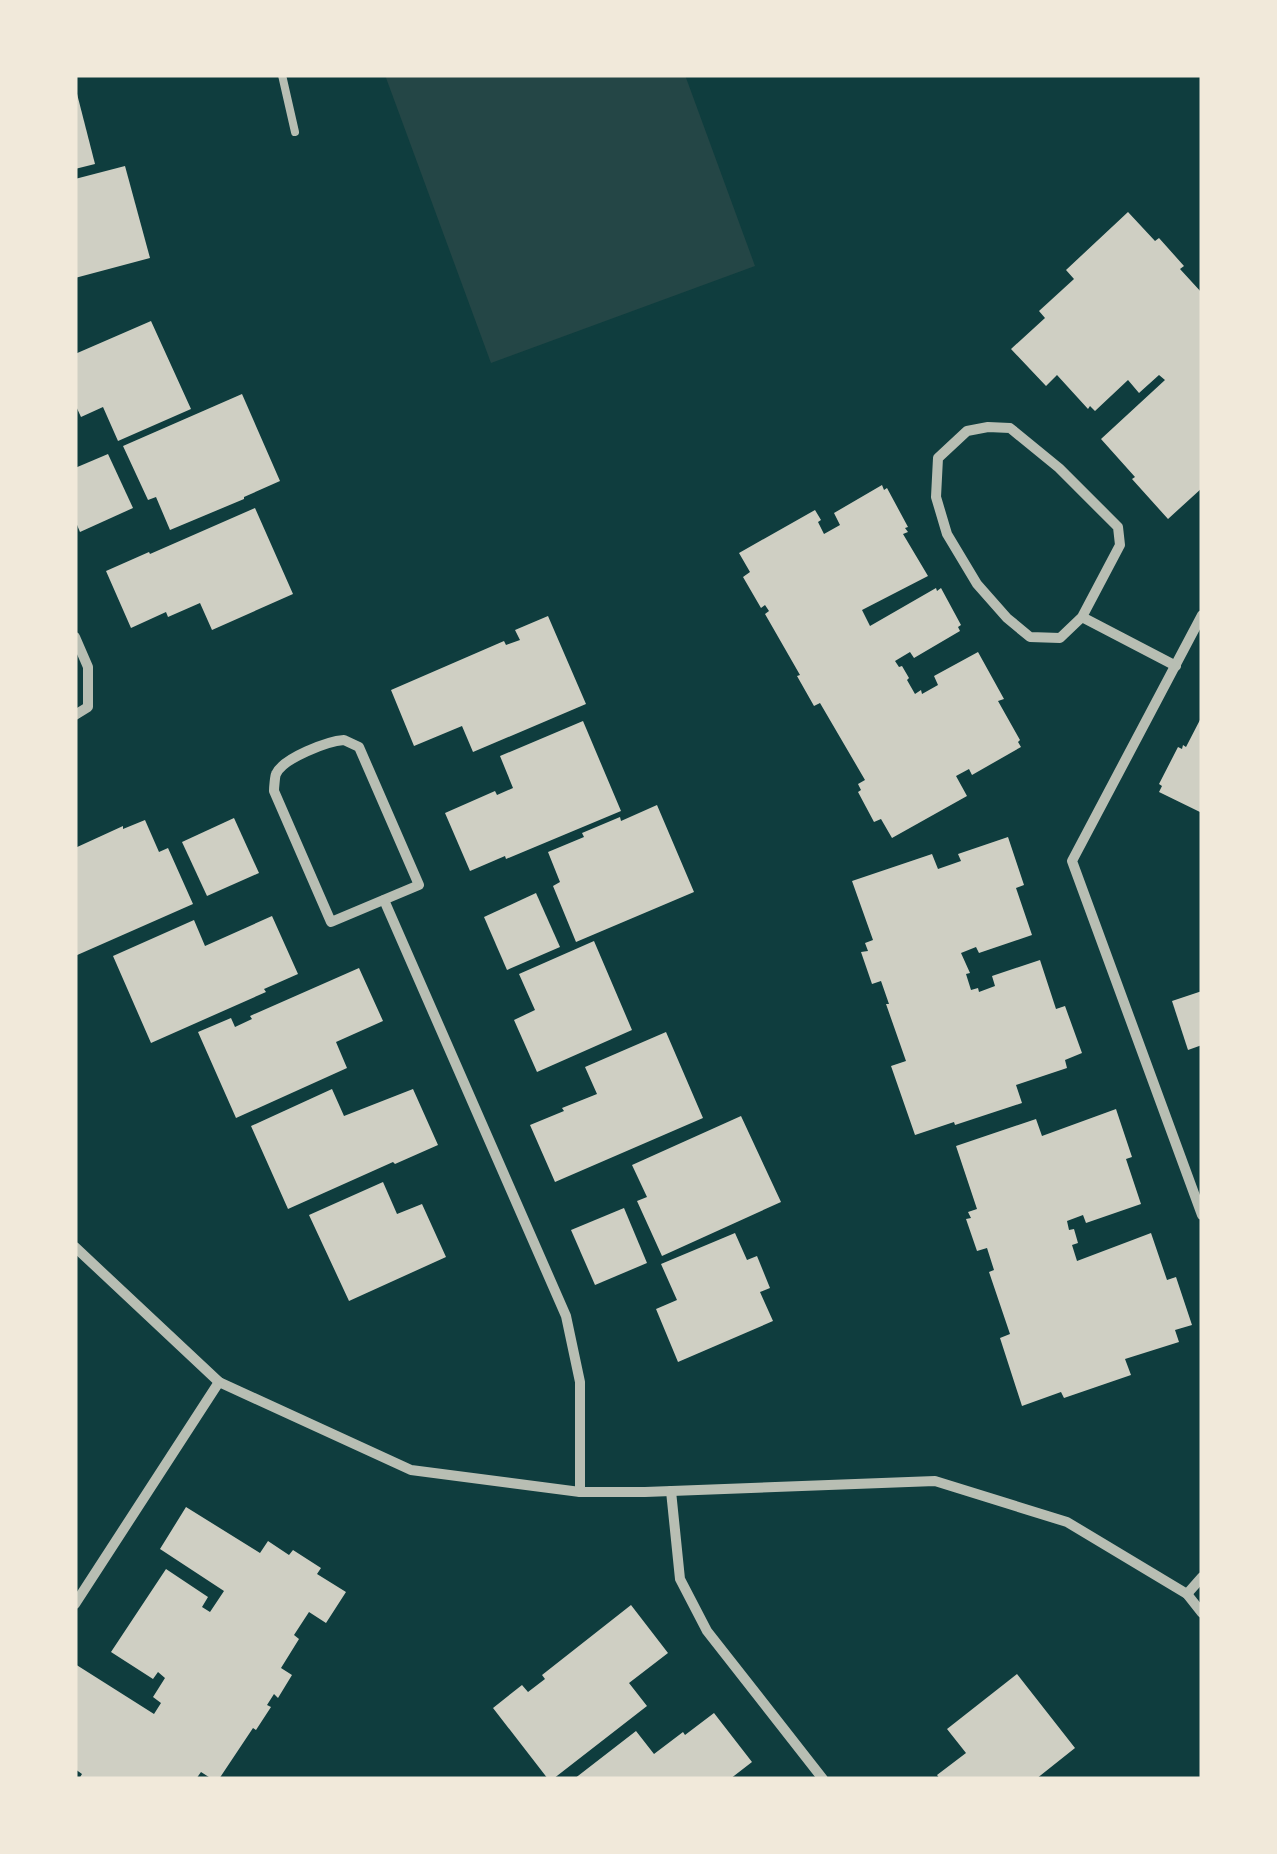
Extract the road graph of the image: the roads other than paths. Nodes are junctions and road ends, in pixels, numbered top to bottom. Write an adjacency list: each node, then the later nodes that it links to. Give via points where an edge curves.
1 (282, 75): 2 (lane)
2 (295, 132)
3 (1202, 615): 6 (street)
4 (1082, 616): 4 (street, via 1060,638 1030,638 977,584 936,497 938,458 967,431 1010,428 1118,527 1120,545); 6 (street)
5 (75, 637): 7 (street, via 88,668 88,707)
6 (1176, 666): 9 (street, via 1072,861)
7 (75, 715)
8 (384, 900): 8 (street, via 331,922 274,791 275,774 285,763 331,741 358,746 419,885); 13 (street, via 566,1316 580,1382)
9 (1202, 1215)
10 (75, 1248): 11 (street)
11 (219, 1382): 13 (street, via 411,1470); 16 (street)
12 (671, 1490): 13 (street); 15 (street, via 935,1481 1067,1522); 18 (street, via 680,1579 707,1631)
13 (580, 1492)
14 (1202, 1577): 15 (street)
15 (1186, 1594): 17 (street)
16 (75, 1604)
17 (1202, 1613)
18 (824, 1779)

